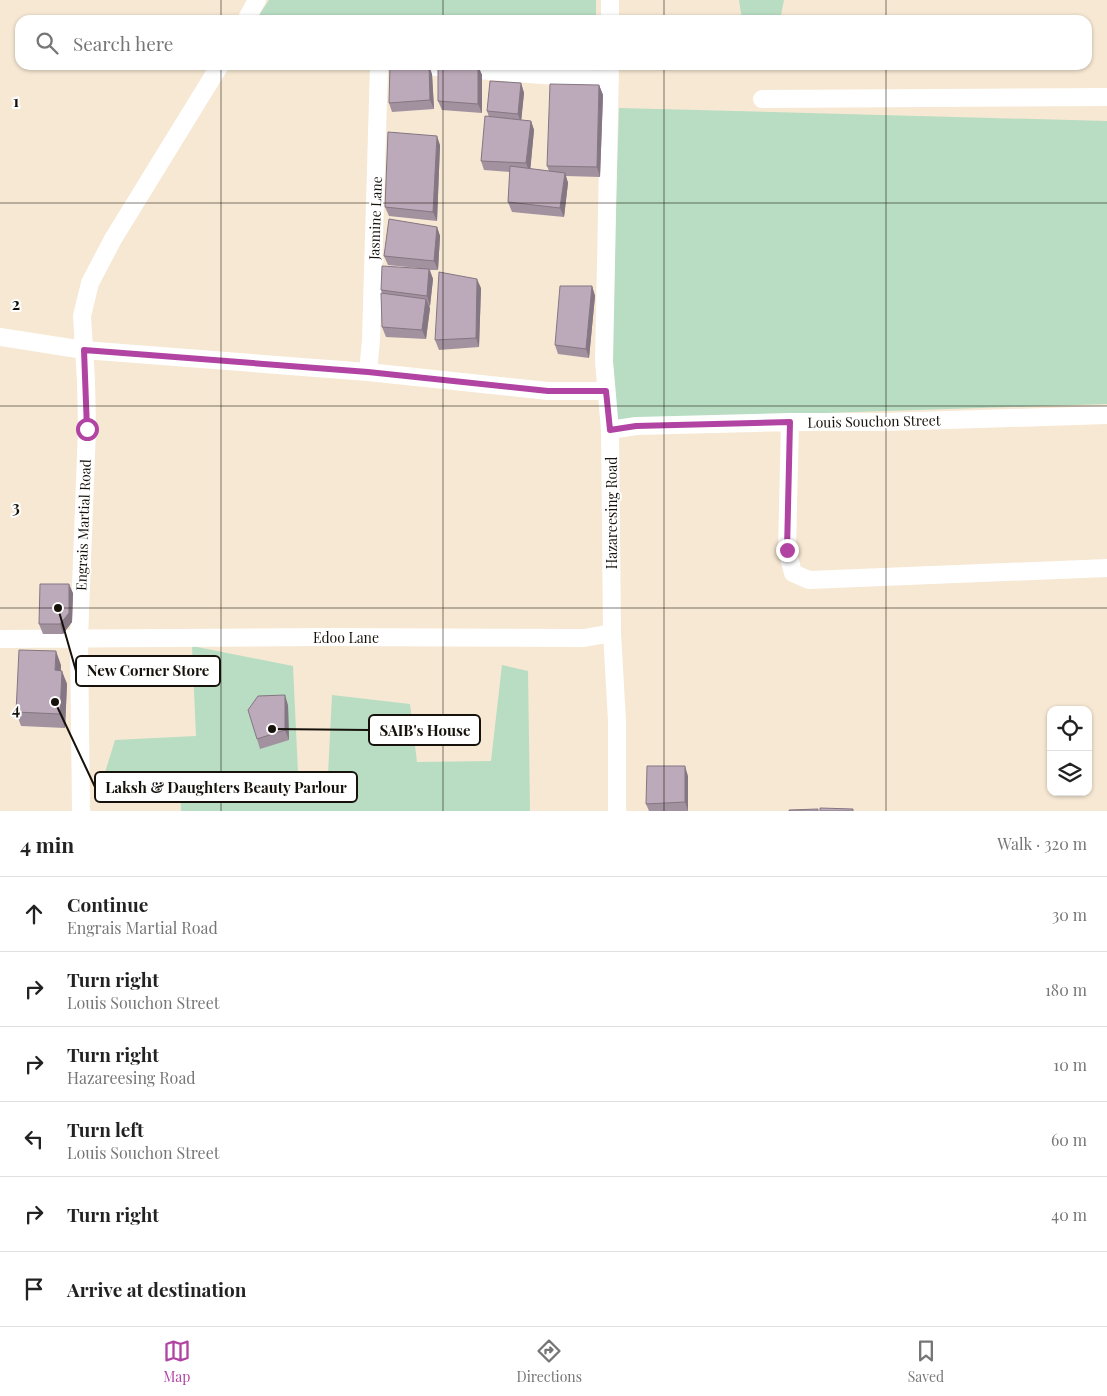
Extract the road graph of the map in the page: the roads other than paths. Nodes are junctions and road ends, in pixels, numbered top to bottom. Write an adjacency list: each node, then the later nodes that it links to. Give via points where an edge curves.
1 (257, 0): 3 (street)
2 (610, 0): 4 (street)
3 (249, 15)
4 (610, 15)
5 (217, 70): 12 (street, Engrais Martial Road, via 113,239 90,283 82,316)
6 (379, 70): 13 (street, Jasmine Lane)
7 (535, 70): 8 (street)
8 (610, 73): 14 (street, Hazareesing Road)
9 (1107, 97): 10 (street)
10 (762, 99)
11 (0, 337): 12 (street)
12 (84, 350): 13 (street); 21 (street, Engrais Martial Road, via 87,429)
13 (368, 372): 14 (street, via 548,391)
14 (606, 391): 17 (street, Hazareesing Road)
15 (1107, 415): 16 (street, Louis Souchon Street)
16 (790, 422): 17 (street, Louis Souchon Street, via 636,426); 18 (street, via 787,550 793,574 810,580)
17 (610, 430): 19 (street, Hazareesing Road)
18 (1107, 568)
19 (612, 633): 21 (street, Edoo Lane, via 584,638); 23 (street, Hazareesing Road, via 617,721)
20 (0, 639): 21 (street, Edoo Lane)
21 (79, 639): 22 (street, Engrais Martial Road)
22 (81, 811)
23 (617, 811)

